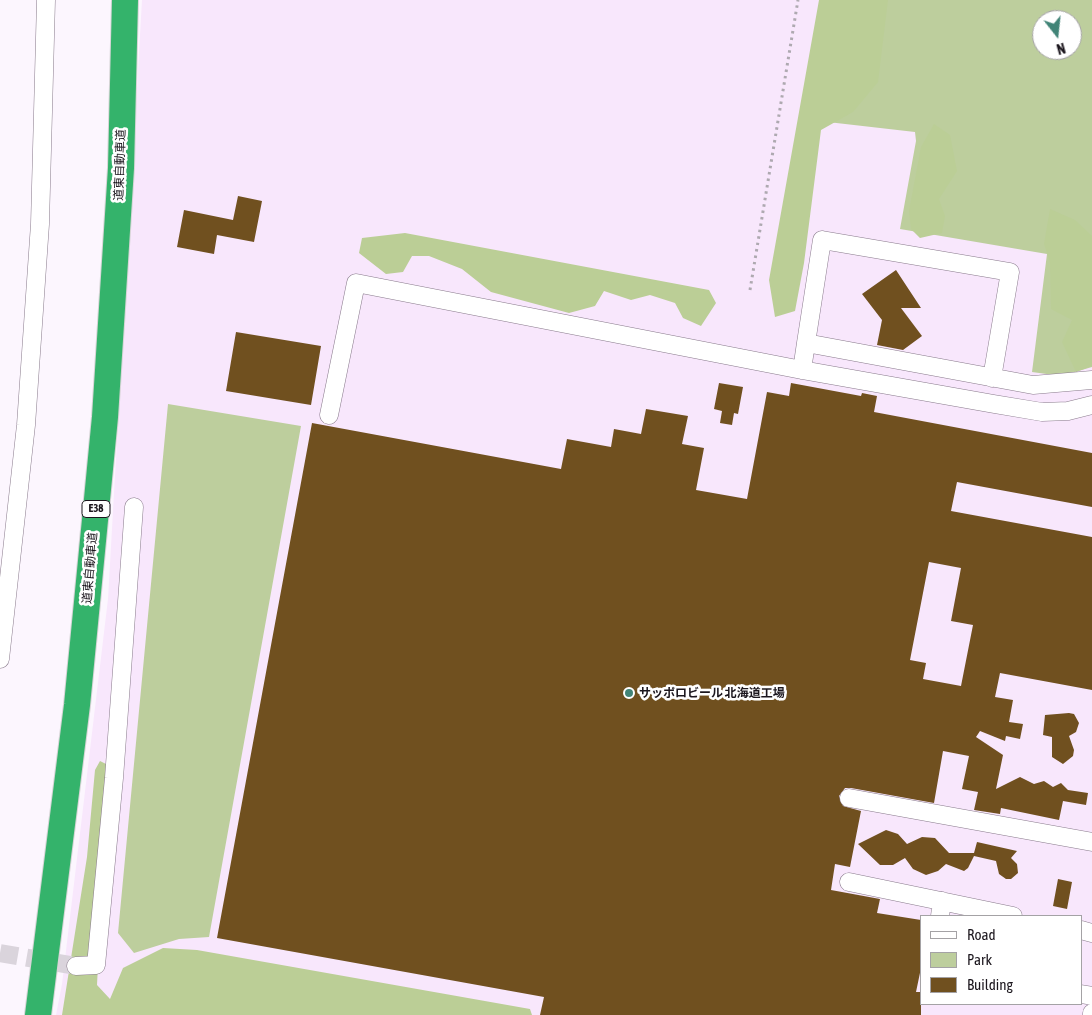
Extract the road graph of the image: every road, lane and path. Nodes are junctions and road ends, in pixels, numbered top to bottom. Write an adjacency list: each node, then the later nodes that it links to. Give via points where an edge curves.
1 (46, 0): 13 (street, via 39,234 26,425)
2 (125, 0): 20 (highway, 道東自動車道 / E38, via 121,168 105,417 78,705)
3 (798, 0): 4 (path)
4 (750, 290)
5 (806, 343): 6 (street); 7 (street); 7 (street, via 822,240 1010,272)
6 (802, 370): 9 (street); 11 (street, via 356,283)
7 (995, 378): 8 (street, via 1033,385); 9 (street)
8 (1092, 380)
9 (994, 404): 10 (street, via 1042,412 1068,411)
10 (1092, 405)
11 (329, 416)
12 (134, 507): 19 (street, via 96,965)
13 (0, 659)
14 (849, 798): 15 (street)
15 (1092, 842)
16 (849, 882): 17 (street)
17 (941, 909): 18 (street)
18 (1003, 915)
19 (76, 966)
20 (38, 1015)

